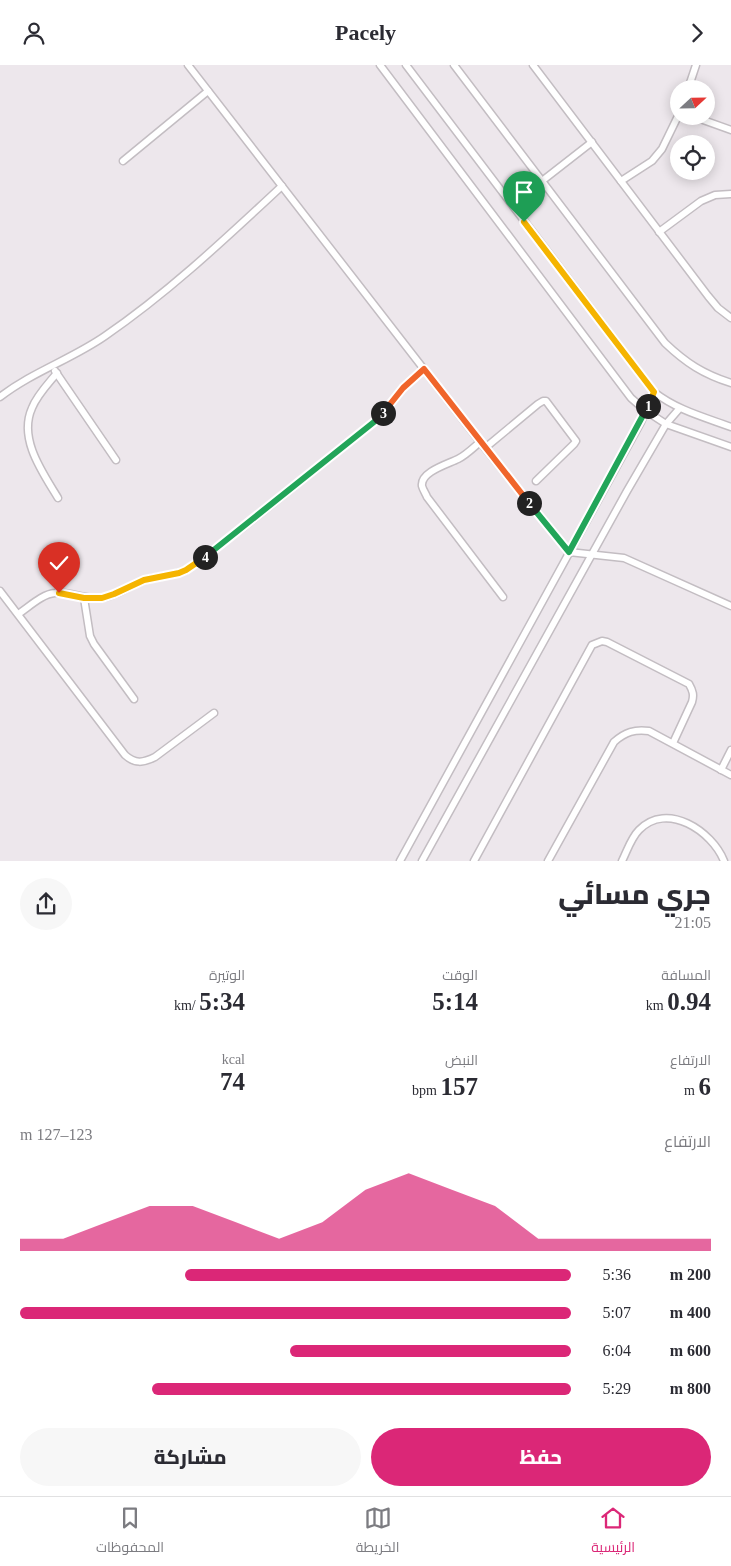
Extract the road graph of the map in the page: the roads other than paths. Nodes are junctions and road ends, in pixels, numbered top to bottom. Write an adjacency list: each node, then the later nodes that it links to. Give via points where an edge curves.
1 (188, 65): 8 (street)
2 (380, 65): 27 (street, via 631,398)
3 (406, 65): 24 (street)
4 (454, 65): 14 (street)
5 (533, 65): 12 (street)
6 (696, 65): 7 (street)
7 (691, 80)
8 (208, 91): 13 (street); 16 (street)
9 (715, 124): 11 (street)
10 (674, 125): 15 (street, via 652,161)
11 (731, 129)
12 (592, 142): 14 (street); 15 (street)
13 (123, 161)
14 (542, 181): 23 (street, via 665,343 693,367)
15 (621, 181): 18 (street)
16 (282, 186): 20 (street, via 168,290 96,343); 21 (street)
17 (731, 194): 18 (street, via 715,195 701,201)
18 (659, 232): 19 (street, via 718,308)
19 (731, 318)
20 (52, 366): 22 (street); 25 (street)
21 (424, 369): 30 (street); 40 (street, via 374,422 195,564 179,573 144,580 102,598)
22 (57, 373): 33 (street); 35 (street, via 37,397 28,428 34,455)
23 (731, 383)
24 (654, 392): 26 (street); 27 (street)
25 (0, 397)
26 (679, 409): 28 (street); 29 (street)
27 (646, 411): 28 (street); 36 (street)
28 (666, 424): 31 (street); 37 (street)
29 (731, 427)
30 (480, 442): 32 (street); 39 (street, via 460,458 428,475 422,486)
31 (731, 447)
32 (485, 448): 34 (street, via 538,404 546,401 576,441); 36 (street)
33 (116, 460)
34 (536, 481)
35 (58, 499)
36 (569, 552): 37 (street); 49 (street)
37 (592, 555): 41 (street, via 624,558); 50 (street)
38 (0, 591): 42 (street)
39 (503, 597)
40 (84, 598): 42 (street, via 54,593); 43 (street, via 90,636)
41 (731, 606)
42 (18, 614): 44 (street, via 131,761 146,762 155,757)
43 (134, 699)
44 (214, 713)
45 (674, 743): 47 (street); 51 (street, via 692,702 689,684 607,642 592,645); 52 (street, via 641,730 626,733 614,742)
46 (731, 750): 47 (street)
47 (721, 770): 48 (street)
48 (731, 775)
49 (400, 861)
50 (422, 861)
51 (474, 861)
52 (548, 861)
53 (622, 861): 54 (street, via 639,830 667,818 696,828 715,846)
54 (724, 861)

